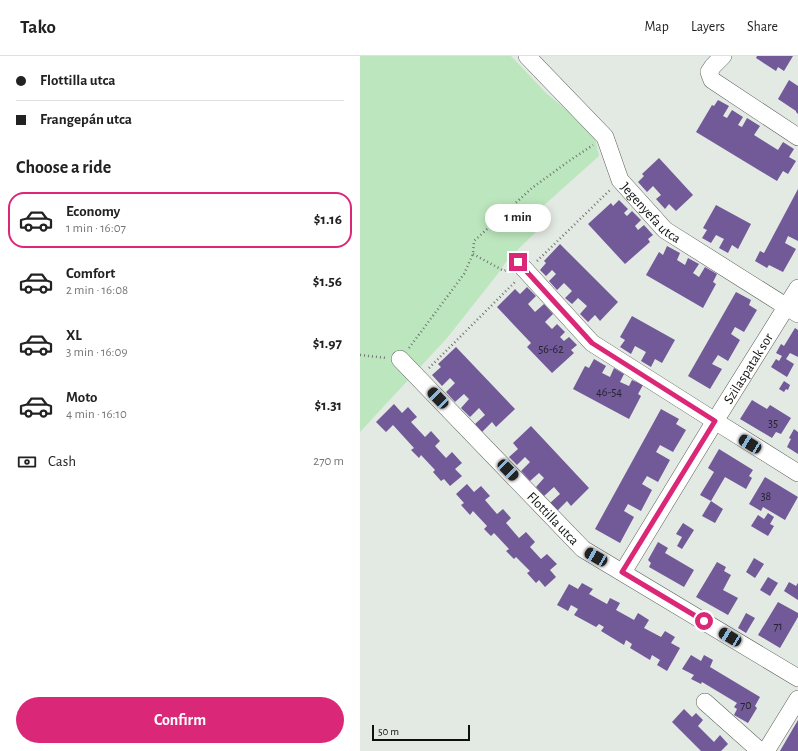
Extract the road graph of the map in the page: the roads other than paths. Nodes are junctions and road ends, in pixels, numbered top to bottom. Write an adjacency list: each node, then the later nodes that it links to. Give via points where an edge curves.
1 (527, 56): 6 (street, Jegenyefa utca, via 605,137 620,180 665,230)
2 (723, 56): 3 (street, via 709,72 712,80)
3 (798, 137)
4 (518, 262): 8 (street, via 592,343)
5 (798, 288): 6 (street, Szilaspatak sor)
6 (792, 310): 8 (street, Szilaspatak sor)
7 (400, 359): 10 (street, Flottilla utca, via 583,549)
8 (715, 421): 9 (street); 10 (street, Szilaspatak sor)
9 (798, 473)
10 (622, 572): 11 (street, Flottilla utca)
11 (798, 678)
12 (798, 699): 15 (street)
13 (705, 702): 14 (street)
14 (760, 751)
15 (766, 751)

